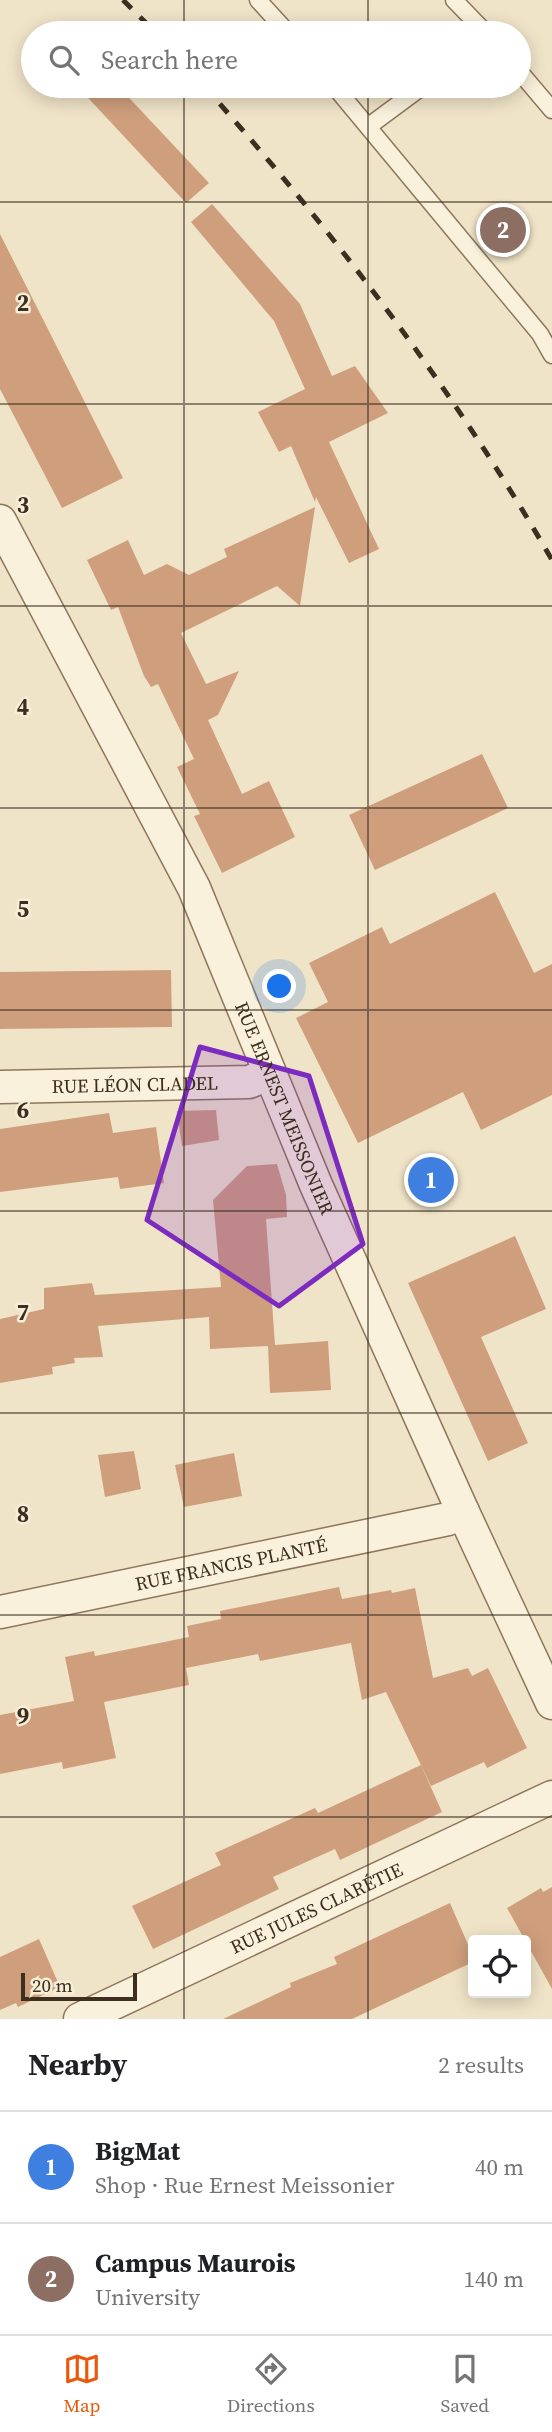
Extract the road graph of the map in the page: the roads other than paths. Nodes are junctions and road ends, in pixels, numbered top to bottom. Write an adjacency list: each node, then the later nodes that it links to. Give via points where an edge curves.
1 (258, 0): 3 (lane)
2 (454, 0): 4 (lane)
3 (277, 21)
4 (474, 21)
5 (531, 85): 8 (lane)
6 (344, 98): 9 (lane)
7 (408, 98): 9 (lane)
8 (552, 110)
9 (369, 126): 10 (lane, via 540,334)
10 (552, 355)
11 (0, 521): 12 (street, RUE ERNEST MEISSONIER, via 194,888)
12 (269, 1074): 13 (street, RUE LÉON CLADEL, via 249,1082); 14 (street, RUE ERNEST MEISSONIER)
13 (0, 1087)
14 (463, 1512): 15 (street, RUE FRANCIS PLANTÉ, via 448,1519); 16 (street, RUE ERNEST MEISSONIER)
15 (0, 1612)
16 (552, 1703)
17 (552, 1797): 18 (street, RUE JULES CLARÉTIE)
18 (80, 2019)

